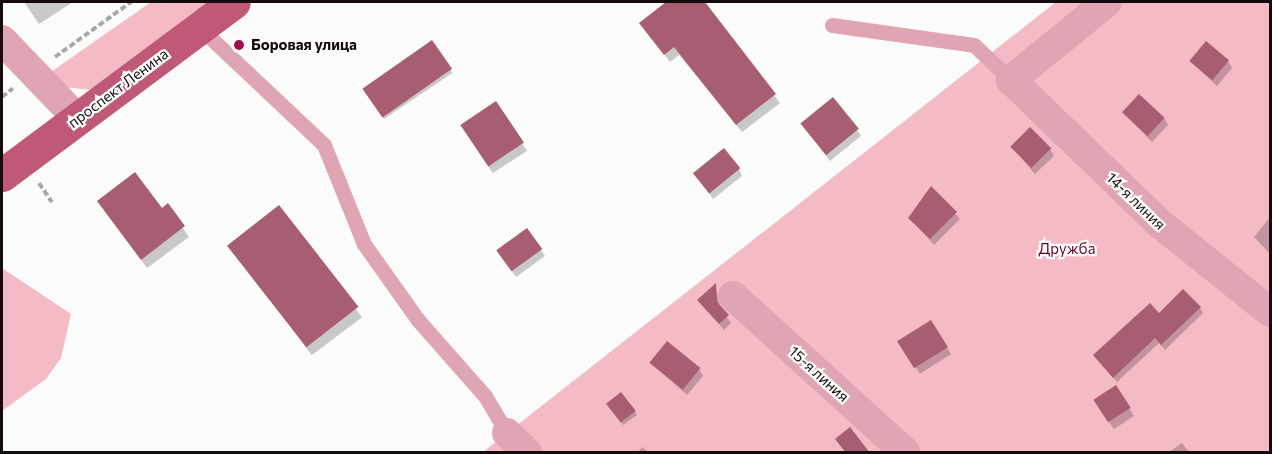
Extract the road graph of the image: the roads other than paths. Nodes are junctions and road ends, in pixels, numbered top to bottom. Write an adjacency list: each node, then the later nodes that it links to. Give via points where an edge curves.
1 (234, 2): 4 (main road, проспект Ленина)
2 (1107, 2): 6 (street)
3 (832, 26): 6 (lane, via 974,45)
4 (199, 27): 7 (main road, проспект Ленина); 11 (lane, via 324,145 364,244 418,320 485,396)
5 (2, 40): 7 (street)
6 (1011, 80): 10 (street, 14-я линия, via 1159,223)
7 (77, 118): 8 (main road, проспект Ленина)
8 (2, 175)
9 (733, 296): 12 (street, 15-я линия)
10 (1270, 312)
11 (517, 443)
12 (905, 453)

